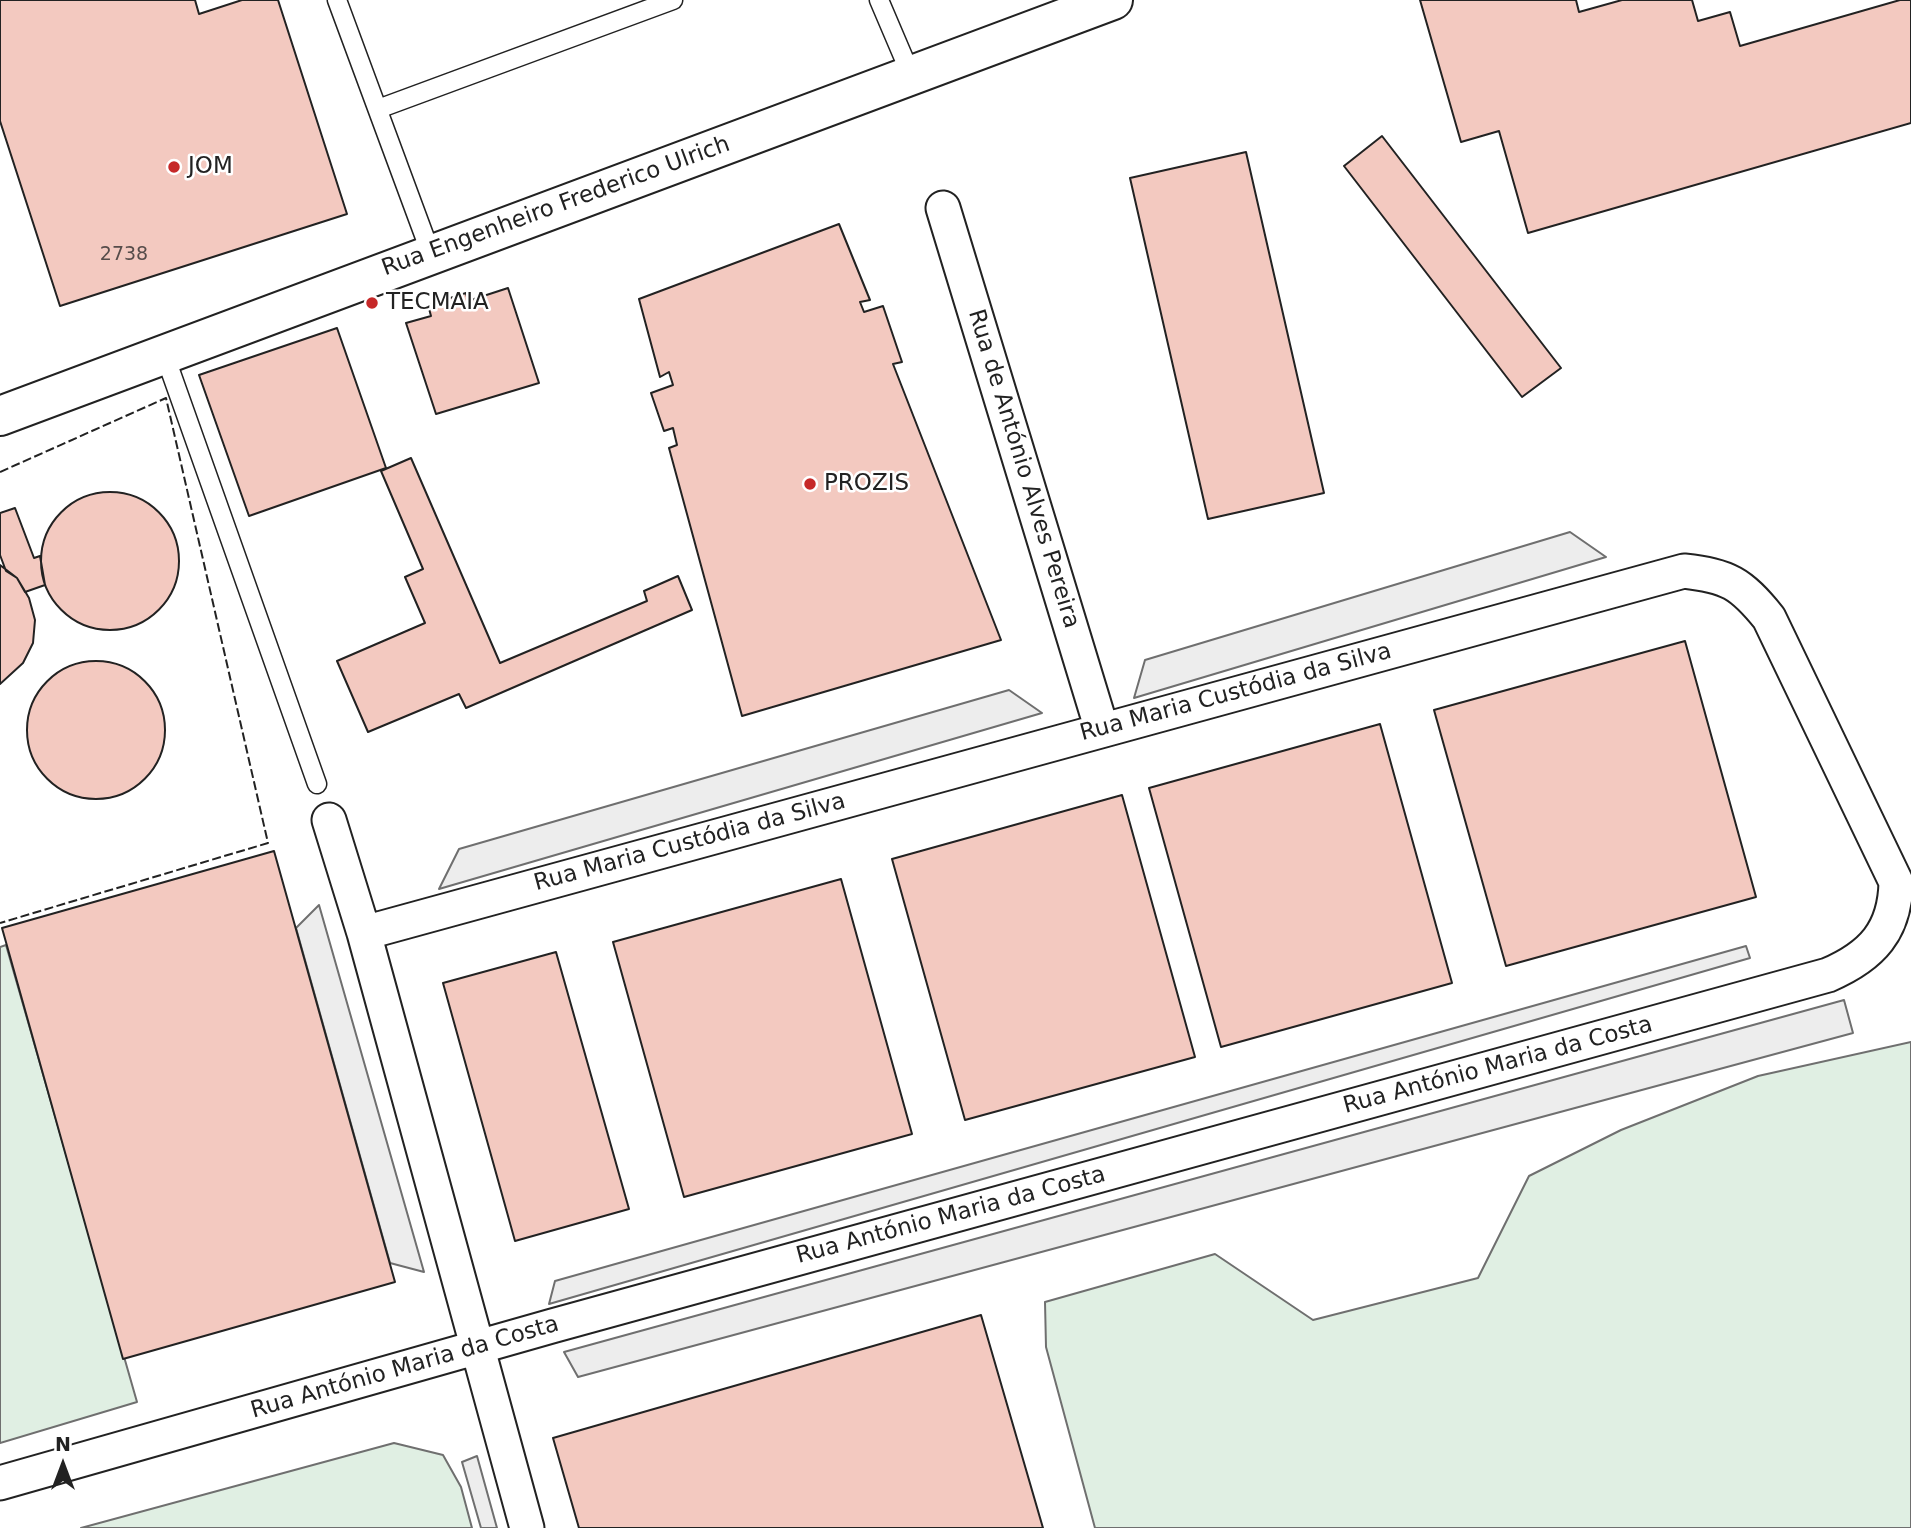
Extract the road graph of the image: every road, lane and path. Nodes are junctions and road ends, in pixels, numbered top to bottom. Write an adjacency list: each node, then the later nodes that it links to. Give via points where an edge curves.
1 (337, 0): 6 (lane)
2 (673, 0): 6 (lane)
3 (879, 0): 5 (lane)
4 (1113, 0): 5 (main road, Rua Engenheiro Frederico Ulrich)
5 (911, 75): 8 (main road, Rua Engenheiro Frederico Ulrich)
6 (378, 109): 8 (lane)
7 (943, 208): 11 (street, Rua de António Alves Pereira)
8 (431, 254): 9 (main road, Rua Engenheiro Frederico Ulrich)
9 (164, 353): 10 (main road, Rua Engenheiro Frederico Ulrich); 12 (lane)
10 (0, 416)
11 (1102, 730): 14 (street, Rua Maria Custódia da Silva, via 1655,578 1684,571 1719,575 1750,594 1775,630 1896,882); 15 (street, Rua Maria Custódia da Silva)
12 (317, 784)
13 (329, 820): 15 (street)
14 (1888, 926): 16 (street, Rua António Maria da Costa, via 1871,949 1848,967 1828,975)
15 (364, 933): 16 (street)
16 (476, 1347): 17 (street, Rua António Maria da Costa); 18 (street)
17 (0, 1483)
18 (527, 1528)

